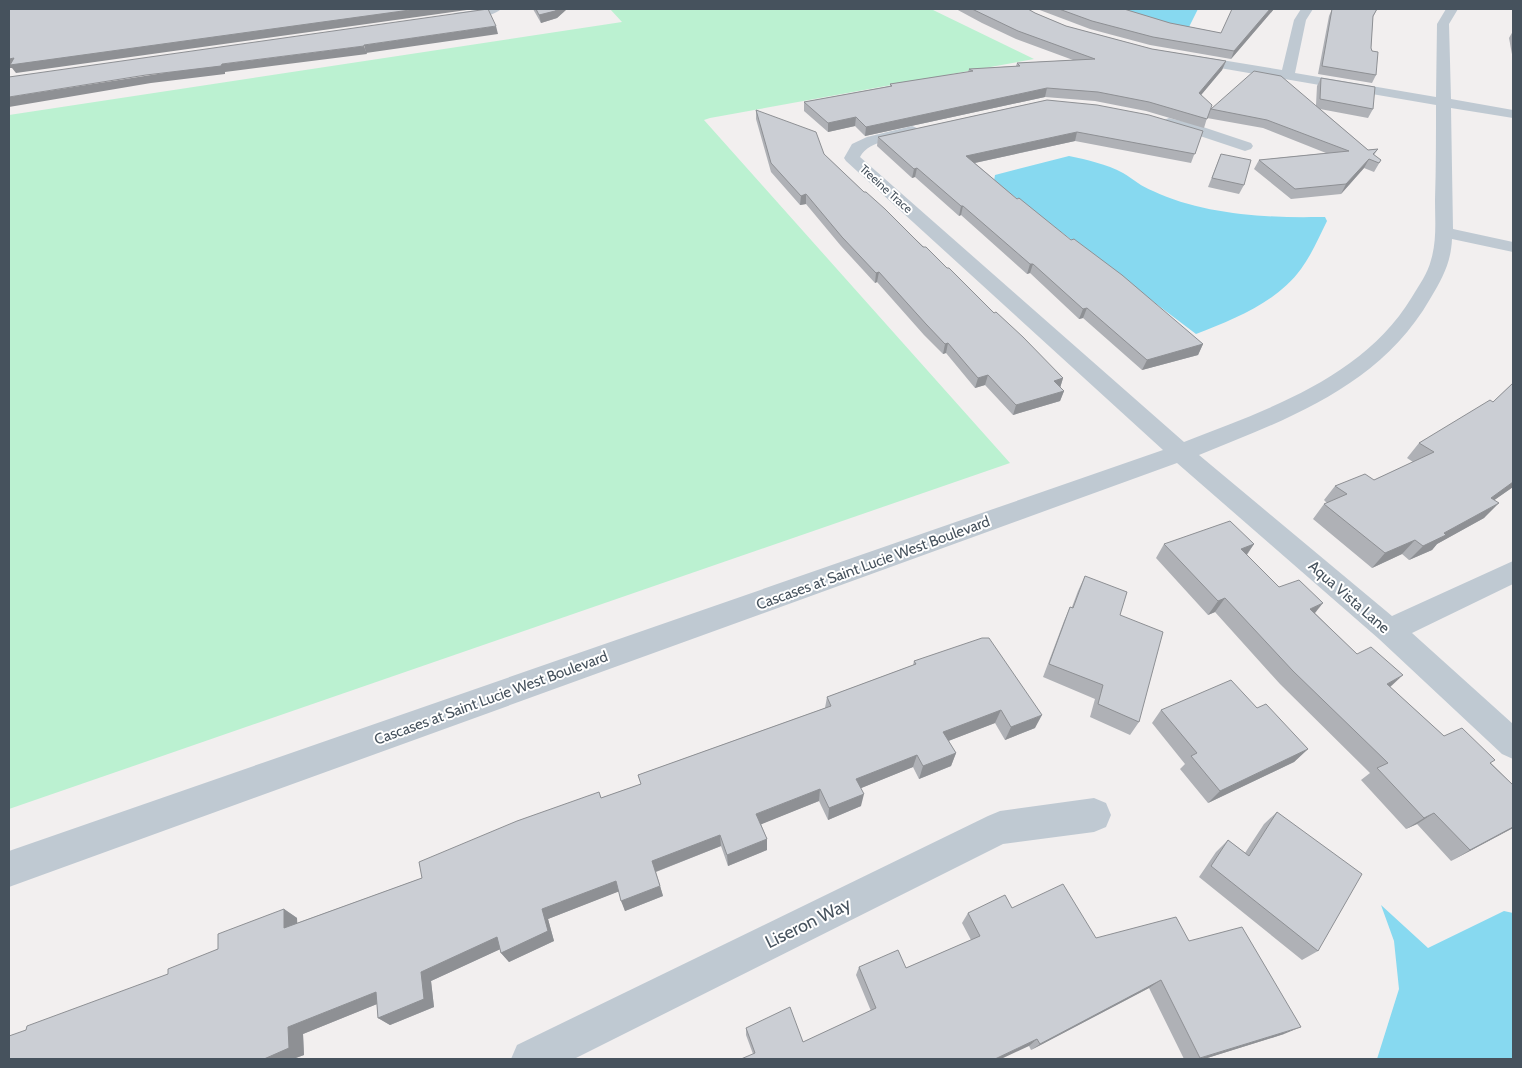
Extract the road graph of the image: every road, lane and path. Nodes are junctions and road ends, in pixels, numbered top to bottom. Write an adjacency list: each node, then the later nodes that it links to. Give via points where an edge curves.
1 (495, 9): 4 (street)
2 (1307, 9): 6 (street, via 1300,20)
3 (1452, 9): 7 (street, Cascases at Saint Lucie West Boulevard, via 1443,24)
4 (438, 19)
5 (1179, 56): 6 (street)
6 (1287, 76): 7 (street)
7 (1444, 103): 8 (street); 12 (street, Cascases at Saint Lucie West Boulevard)
8 (1513, 114)
9 (1152, 120): 11 (street, via 1189,127)
10 (930, 127): 14 (street, Treeine Trace, via 872,140 858,147 852,158)
11 (1245, 146)
12 (1444, 232): 13 (street); 14 (street, Cascases at Saint Lucie West Boulevard, via 1441,260 1421,303 1389,344 1335,384 1273,415)
13 (1513, 247)
14 (1181, 453): 16 (street, Aqua Vista Lane); 19 (street, Cascases at Saint Lucie West Boulevard)
15 (1513, 572): 16 (street)
16 (1389, 631): 17 (street, Aqua Vista Lane)
17 (1513, 744)
18 (1094, 815): 20 (street, Liseron Way, via 1000,828)
19 (9, 869)
20 (531, 1059)

